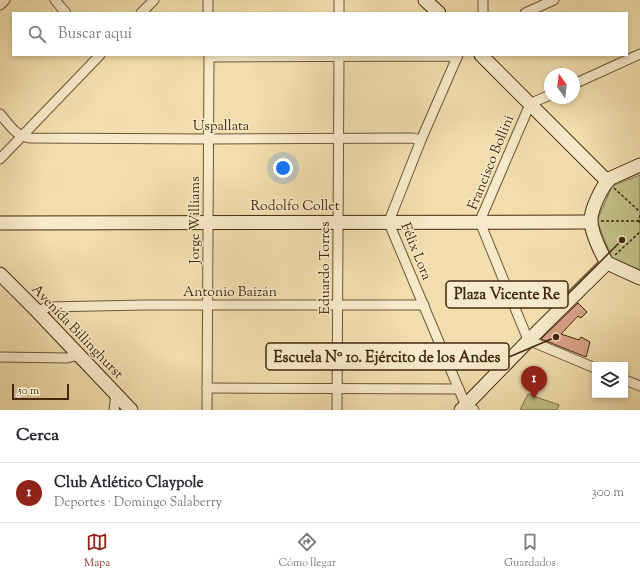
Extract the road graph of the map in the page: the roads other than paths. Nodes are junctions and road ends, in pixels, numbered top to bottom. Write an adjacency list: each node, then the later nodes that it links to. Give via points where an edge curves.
1 (5, 0): 9 (street)
2 (55, 0): 10 (street)
3 (154, 0): 11 (street)
4 (208, 0): 12 (street)
5 (339, 0): 13 (street)
6 (425, 0): 14 (street)
7 (483, 0): 15 (street)
8 (554, 0): 16 (street)
9 (0, 5)
10 (65, 12)
11 (142, 12)
12 (208, 12)
13 (339, 12)
14 (438, 12)
15 (483, 12)
16 (527, 12)
17 (640, 54): 23 (street)
18 (99, 56): 27 (street)
19 (209, 56): 20 (street); 29 (street, Jorge Williams)
20 (338, 56): 22 (street); 28 (street, Eduardo Torres)
21 (482, 56): 25 (street)
22 (457, 57): 30 (street, Félix Lora)
23 (580, 81)
24 (544, 98): 25 (street, Francisco Bollini)
25 (531, 105): 33 (street); 37 (street, Francisco Bollini, via 526,111 482,216)
26 (0, 114): 27 (street)
27 (21, 137): 29 (street, Uspallata); 31 (street)
28 (338, 138): 29 (street, Uspallata); 30 (street, Uspallata); 35 (street, Eduardo Torres)
29 (209, 139): 34 (street, Jorge Williams)
30 (421, 140): 36 (street, Félix Lora)
31 (0, 159)
32 (640, 165): 33 (street)
33 (607, 181): 38 (street, via 602,187)
34 (209, 221): 35 (street, Rodolfo Collet); 39 (street, Rodolfo Collet); 43 (street, Jorge Williams)
35 (338, 221): 36 (street, Rodolfo Collet); 44 (street, Eduardo Torres)
36 (390, 222): 37 (street, Rodolfo Collet); 45 (street, Félix Lora)
37 (482, 222): 38 (street, Rodolfo Collet); 47 (street, Francisco Bollini, via 524,331)
38 (591, 222): 40 (street)
39 (0, 223)
40 (607, 263): 42 (street); 47 (street)
41 (0, 274): 46 (street, Avenida Billinghurst)
42 (640, 278)
43 (208, 305): 44 (street, Antonio Baizán); 46 (street, Antonio Baizán, via 48,307); 53 (street, Jorge Williams)
44 (338, 305): 45 (street, Antonio Baizán); 54 (street, Eduardo Torres)
45 (424, 305): 55 (street, Félix Lora)
46 (37, 311): 48 (street, Avenida Billinghurst)
47 (530, 339): 50 (street); 57 (street)
48 (79, 355): 49 (street, via 67,358); 56 (street, Avenida Billinghurst)
49 (0, 357)
50 (592, 367)
51 (628, 381): 52 (street)
52 (640, 386)
53 (207, 388): 54 (street); 60 (street, Jorge Williams)
54 (338, 388): 55 (street); 61 (street, Eduardo Torres)
55 (459, 389): 57 (street, Félix Lora)
56 (116, 394): 58 (street); 59 (street, Avenida Billinghurst)
57 (467, 408)
58 (114, 410)
59 (132, 410)
60 (207, 410)
61 (337, 410)

